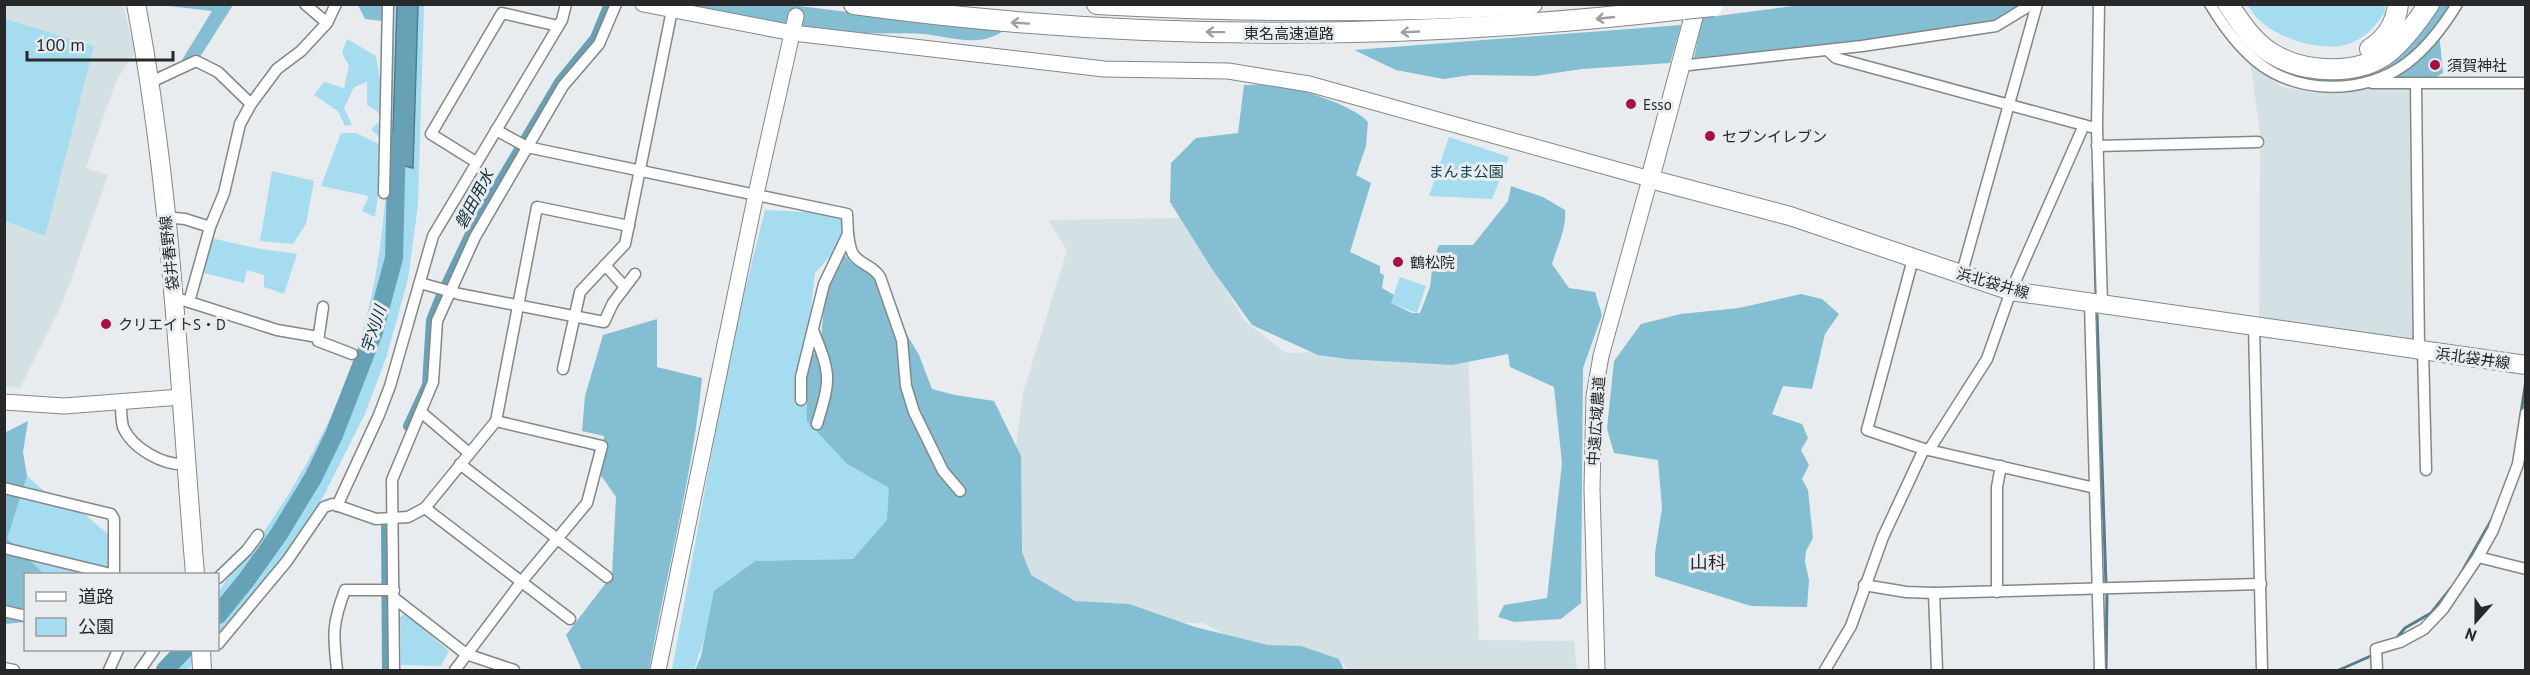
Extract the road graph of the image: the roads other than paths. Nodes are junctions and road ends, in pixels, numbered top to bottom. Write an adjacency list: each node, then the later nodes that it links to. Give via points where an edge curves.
1 (136, 4): 28 (main road, 袋井春野線)
2 (305, 4): 23 (street)
3 (336, 4): 23 (street)
4 (388, 4): 43 (street)
5 (566, 4): 24 (street)
6 (616, 4): 39 (street, via 599,44 564,86)
7 (643, 4): 21 (street)
8 (854, 4): 20 (highway, 東名高速道路, one-way to 8, via 1515,26 1301,34 1020,23)
9 (1097, 4): 10 (highway, 東名高速道路, via 1295,11 1465,9)
10 (1532, 4)
11 (2032, 4): 26 (street, via 1996,26)
12 (2037, 4): 33 (street)
13 (2099, 4): 35 (street)
14 (2210, 4): 29 (street, via 2240,47 2278,75 2324,86)
15 (2228, 4): 18 (highway, via 2245,30 2270,52 2291,62 2326,69 2350,67 2389,52)
16 (2238, 4): 17 (highway, via 2276,44 2301,55 2326,59 2348,57 2381,42 2390,31)
17 (2398, 4)
18 (2429, 4)
19 (2457, 4): 29 (street, via 2439,32 2407,63)
20 (1705, 6): 27 (main road)
21 (674, 9): 25 (street); 41 (street)
22 (796, 16): 25 (street)
23 (327, 23): 32 (street, via 301,51 277,69)
24 (558, 26): 36 (street); 40 (street, via 502,13 431,134)
25 (793, 33): 42 (street, via 1104,69 1265,75); 44 (street)
26 (1827, 50): 27 (street); 33 (street, via 1836,58)
27 (1680, 66): 42 (main road)
28 (151, 82): 32 (street, via 196,61 218,72); 45 (main road, 袋井春野線)
29 (2363, 83): 31 (street)
30 (2526, 83): 31 (street)
31 (2416, 84): 65 (street)
32 (250, 104): 47 (street, via 240,124 224,193)
33 (2009, 104): 34 (street); 52 (street)
34 (2084, 125): 35 (street); 56 (street)
35 (2097, 128): 38 (street)
36 (496, 130): 39 (street); 40 (street)
37 (2258, 142): 38 (street)
38 (2097, 146): 58 (street)
39 (527, 147): 41 (street); 55 (street)
40 (476, 162): 53 (street, via 433,236)
41 (640, 169): 44 (street); 46 (street)
42 (1650, 179): 49 (main road, 浜北袋井線, via 1790,216); 123 (street, 中遠広域農道, via 1601,356 1594,396)
43 (384, 194)
44 (756, 194): 48 (street, via 847,214); 122 (street)
45 (165, 217): 47 (street); 57 (main road, 袋井春野線)
46 (629, 226): 50 (street, via 625,244); 59 (street, via 537,207)
47 (210, 227): 57 (street)
48 (848, 234): 63 (street, via 824,284); 85 (street, via 852,254 875,269 880,277 902,340 906,386 914,412 943,471)
49 (1913, 259): 52 (main road, 浜北袋井線); 77 (street, via 1867,430)
50 (605, 265): 54 (street); 61 (street, via 580,292)
51 (635, 274): 54 (street)
52 (1961, 276): 56 (main road, 浜北袋井線)
53 (420, 283): 55 (street); 86 (street, via 379,415)
54 (624, 286): 61 (street, via 604,322)
55 (449, 291): 59 (street); 73 (street, via 437,321 433,382)
56 (2011, 291): 58 (main road, 浜北袋井線); 77 (street, via 1982,370)
57 (181, 300): 64 (street, via 277,330); 69 (main road, 袋井春野線)
58 (2096, 304): 62 (main road, 浜北袋井線); 84 (street)
59 (518, 306): 61 (street); 75 (street)
60 (323, 308): 64 (street)
61 (574, 317): 68 (street)
62 (2254, 326): 65 (main road, 浜北袋井線); 100 (street)
63 (813, 330): 70 (street, via 801,377); 76 (street, via 828,380)
64 (318, 337): 66 (street, via 318,341)
65 (2421, 350): 67 (main road, 浜北袋井線); 82 (street)
66 (352, 354)
67 (2526, 365)
68 (563, 369)
69 (181, 397): 72 (street); 79 (main road, 袋井春野線)
70 (801, 400)
71 (4, 402): 72 (street, via 64,406)
72 (121, 403): 79 (street, via 123,425 141,447 175,465)
73 (421, 412): 78 (street); 88 (street, via 392,480)
74 (2526, 413): 92 (street, via 2518,464 2493,530)
75 (495, 421): 78 (street); 90 (street, via 602,446 587,503)
76 (817, 424)
77 (1927, 450): 81 (street); 101 (street, via 1883,537)
78 (469, 453): 80 (street)
79 (186, 464): 96 (main road, 袋井春野線)
80 (460, 464): 87 (street); 90 (street)
81 (2001, 466): 84 (street); 104 (street, via 1997,487)
82 (2426, 470)
83 (4, 488): 95 (street, via 111,514)
84 (2095, 488): 102 (street)
85 (960, 491)
86 (337, 506): 88 (street, via 376,519); 109 (street, via 324,507 287,561)
87 (425, 508): 88 (street); 99 (street)
88 (393, 519): 103 (street)
89 (258, 535): 97 (street)
90 (558, 537): 98 (street); 99 (street)
91 (4, 548): 94 (street)
92 (2478, 557): 93 (street); 128 (street, via 2443,609 2424,629 2376,649)
93 (2526, 568)
94 (108, 573)
95 (112, 573)
96 (195, 573)
97 (219, 577)
98 (607, 577)
99 (522, 581): 108 (street); 112 (street)
100 (2261, 584): 102 (street); 127 (street)
101 (1864, 585): 105 (street); 124 (street, via 1851,626)
102 (2098, 589): 104 (street); 126 (street)
103 (390, 592): 112 (street); 118 (street, via 345,590 335,618); 119 (street)
104 (1997, 592): 105 (street)
105 (1934, 593): 125 (street)
106 (4, 611): 107 (street)
107 (24, 616)
108 (570, 620)
109 (219, 640)
110 (118, 651): 116 (street)
111 (153, 651): 117 (street)
112 (466, 654): 113 (street); 120 (street)
113 (496, 667): 121 (street)
114 (4, 668): 115 (street)
115 (14, 670)
116 (109, 670)
117 (140, 670)
118 (336, 670)
119 (394, 670)
120 (454, 670)
121 (514, 670)
122 (658, 670)
123 (1597, 670)
124 (1825, 670)
125 (1937, 670)
126 (2100, 670)
127 (2262, 670)
128 (2377, 670)

